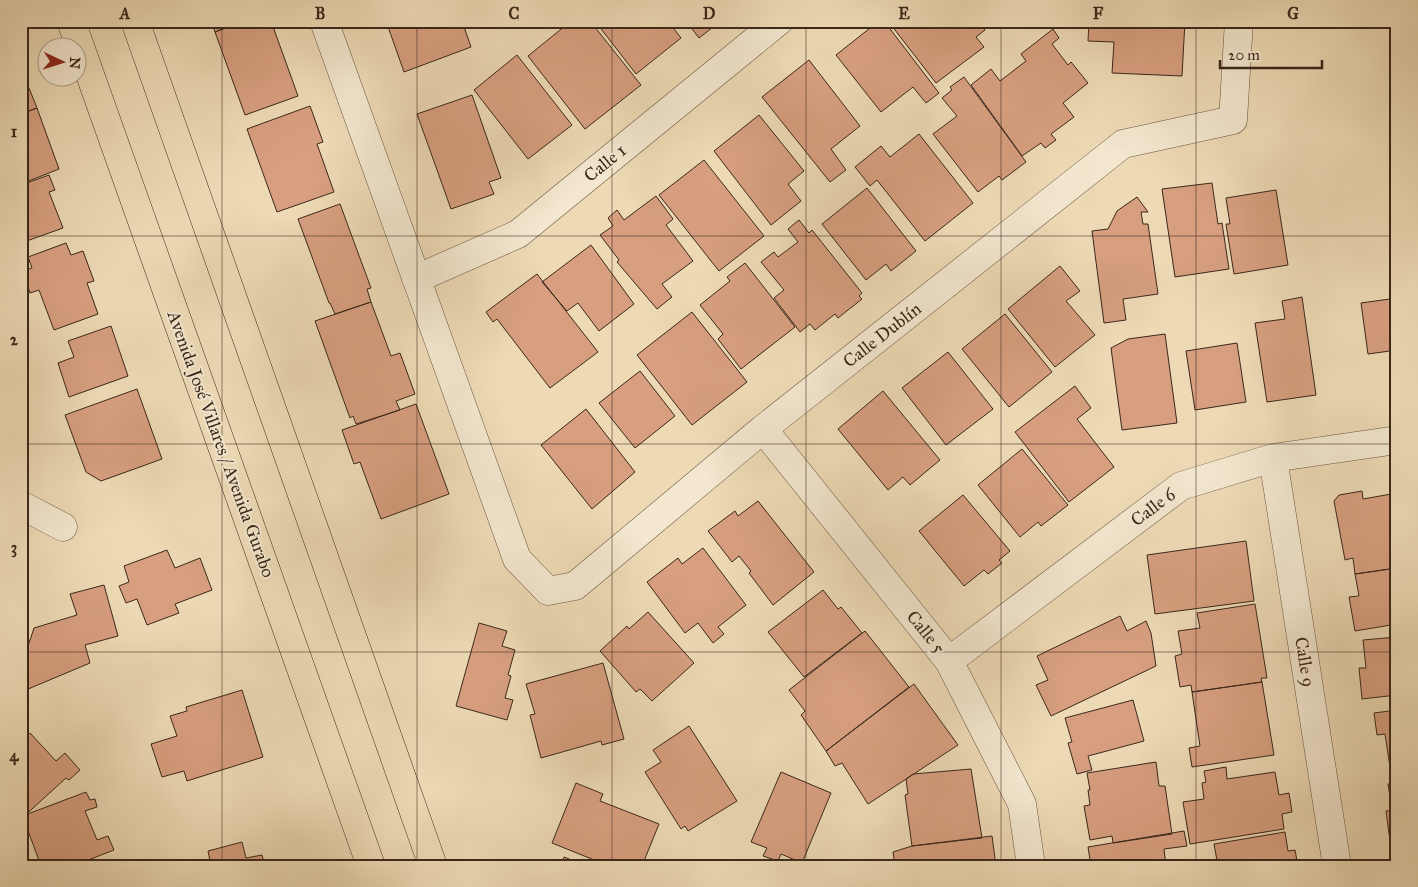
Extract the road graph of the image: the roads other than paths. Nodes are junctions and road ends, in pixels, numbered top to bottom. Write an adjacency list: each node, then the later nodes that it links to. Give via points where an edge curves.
1 (71, 21): 13 (main road, Avenida José Villares / Avenida Gurabo)
2 (135, 21): 14 (main road)
3 (324, 21): 6 (street)
4 (779, 21): 6 (street, Calle 1, via 518,234)
5 (1238, 21): 7 (street, Calle Dublín, via 1233,120 1123,144)
6 (416, 279): 7 (street, Calle Dublín, via 517,559 548,591 575,586)
7 (763, 429): 12 (street, Calle 5)
8 (1397, 440): 9 (street, Calle 6)
9 (1273, 458): 12 (street, Calle 6, via 1181,486); 16 (street, Calle 9)
10 (21, 505): 11 (street)
11 (63, 527)
12 (949, 662): 15 (street, Calle 5, via 1022,804)
13 (371, 866)
14 (433, 866)
15 (1031, 866)
16 (1337, 866)

